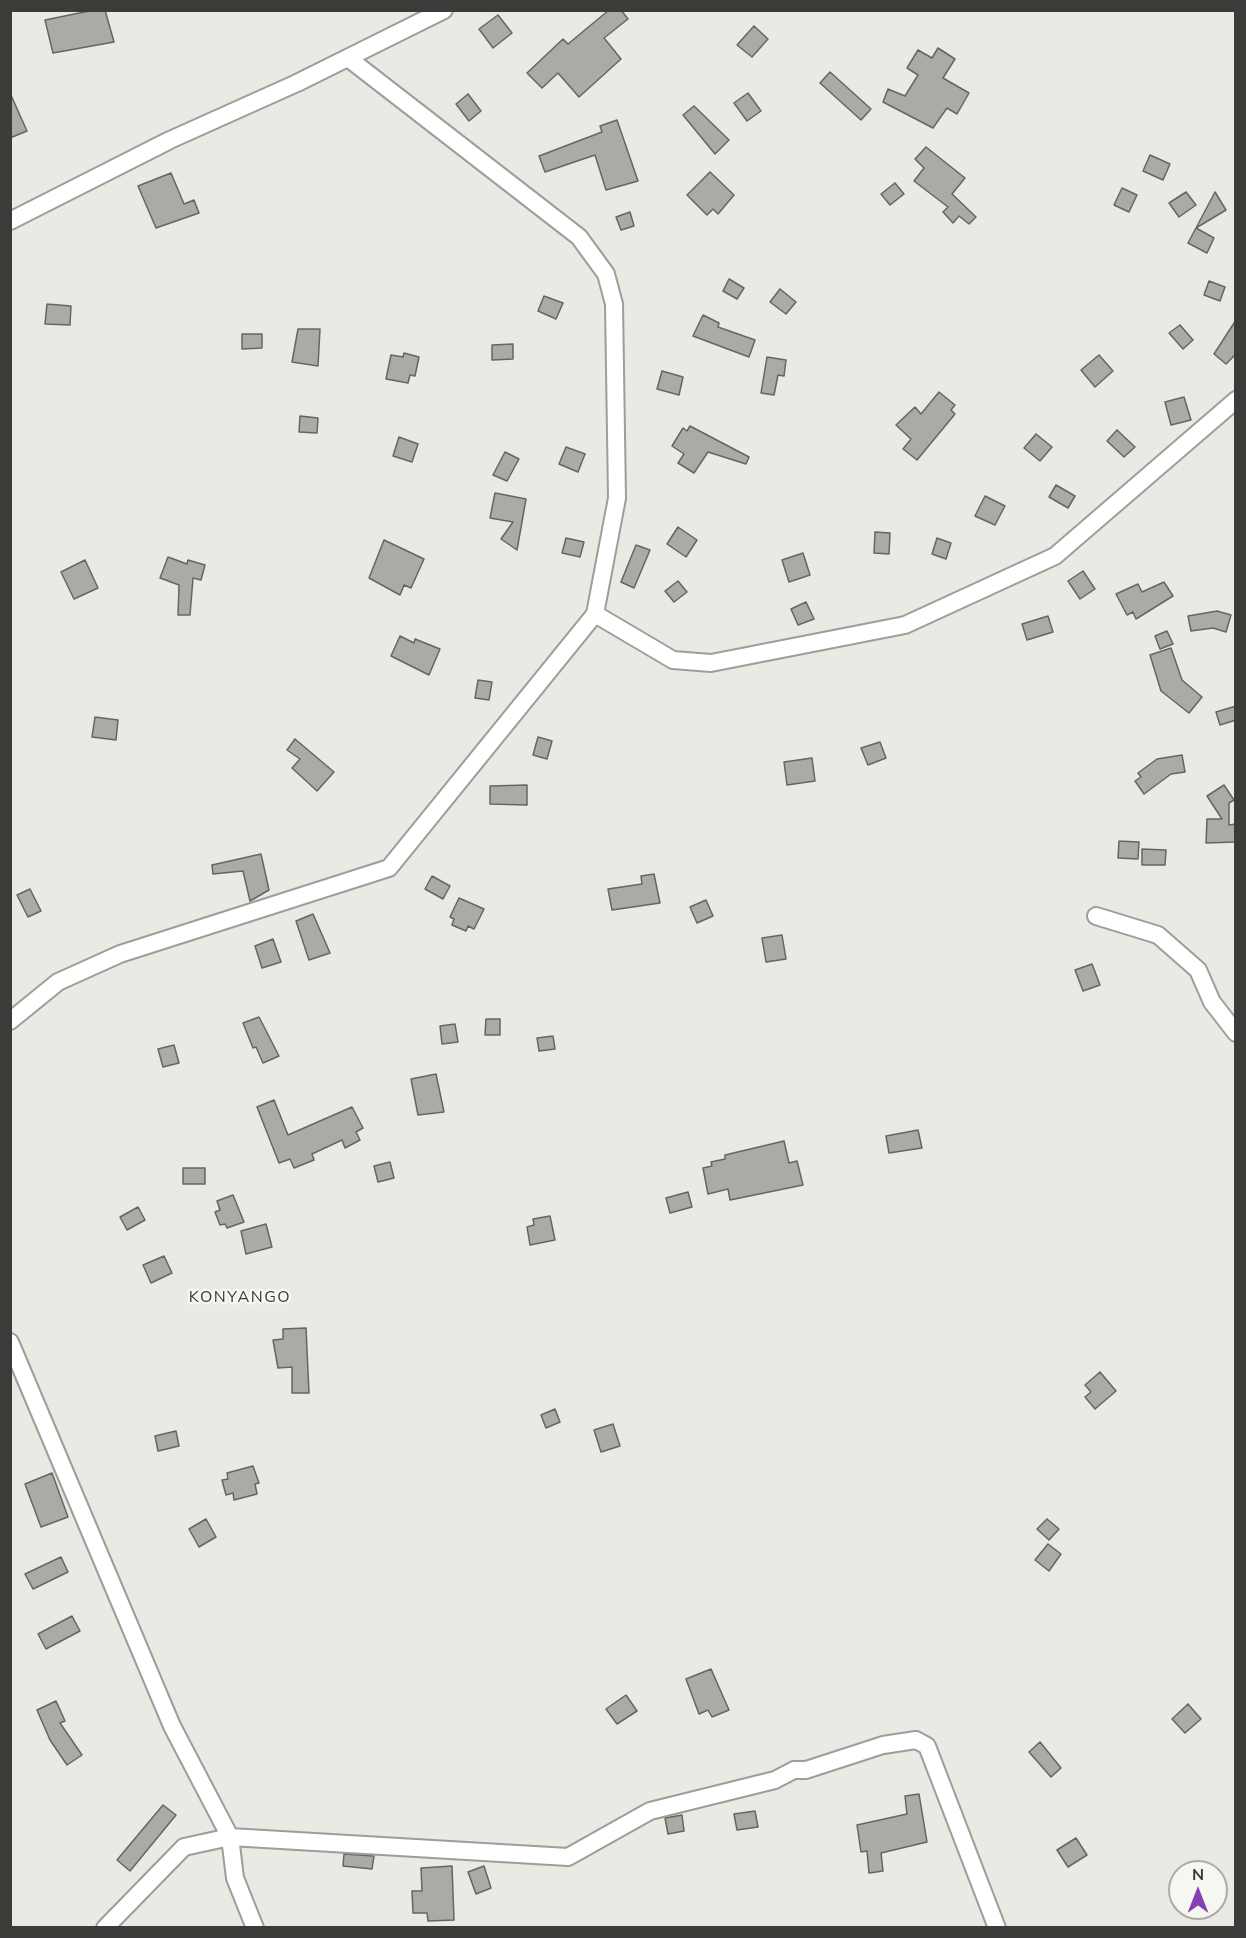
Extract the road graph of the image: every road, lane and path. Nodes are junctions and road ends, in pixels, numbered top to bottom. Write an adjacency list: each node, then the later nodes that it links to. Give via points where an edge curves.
1 (444, 10): 2 (street)
2 (348, 58): 3 (street); 5 (street, via 579,237 606,273 614,304 617,498)
3 (10, 220)
4 (1236, 400): 5 (street, via 1055,556 905,625 711,663 673,660)
5 (595, 614): 7 (street, via 389,868 120,954 58,982)
6 (1096, 916): 8 (street, via 1158,935 1198,970 1212,1002)
7 (10, 1021)
8 (1236, 1033)
9 (10, 1342): 10 (street, via 172,1726)
10 (230, 1837): 11 (street, via 184,1847); 12 (street, via 235,1878); 13 (street, via 568,1857 650,1811 775,1779 794,1770 807,1770 883,1745 916,1740 927,1746)
11 (105, 1928)
12 (255, 1928)
13 (997, 1928)

